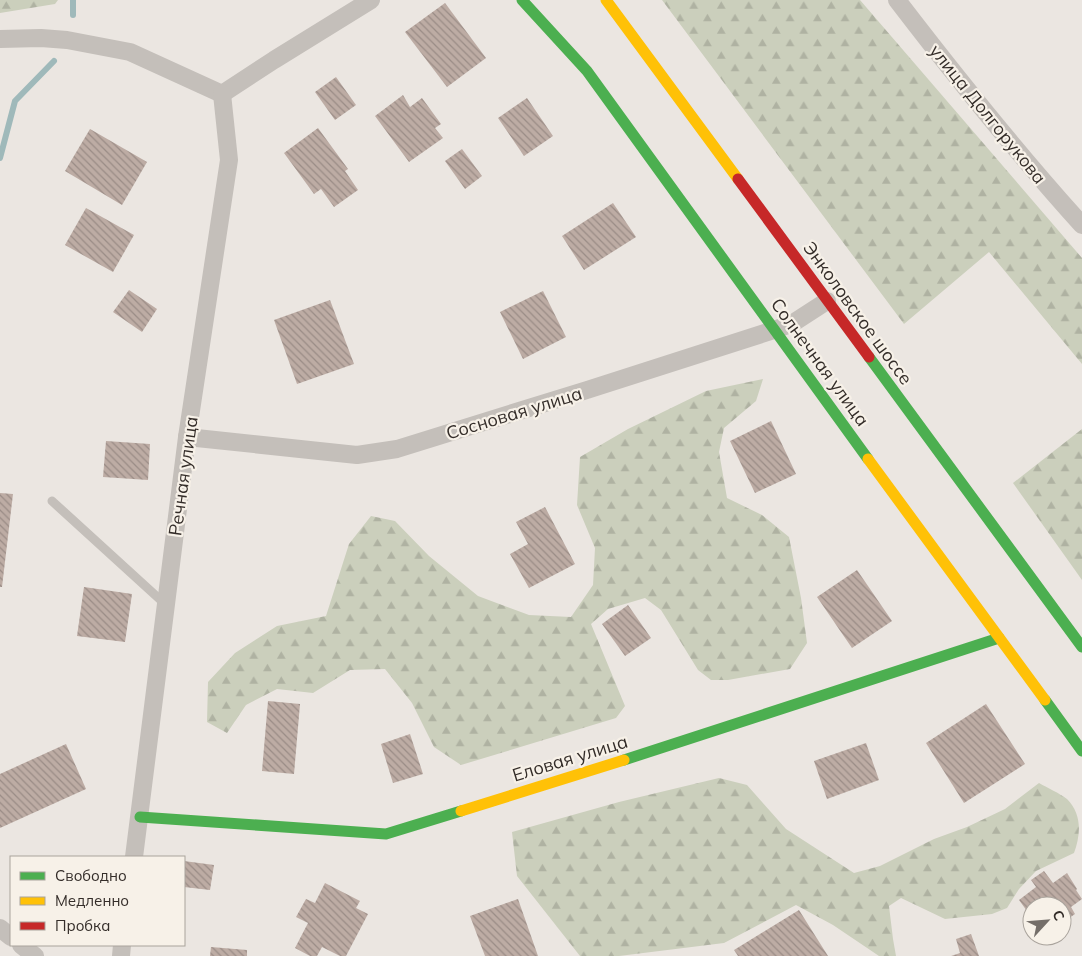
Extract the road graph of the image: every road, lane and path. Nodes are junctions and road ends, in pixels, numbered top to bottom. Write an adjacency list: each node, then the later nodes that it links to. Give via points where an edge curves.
1 (372, 0): 6 (street)
2 (522, 0): 9 (street, Солнечная улица, via 587,71)
3 (606, 0): 8 (street, Энколовское шоссе)
4 (897, 0): 7 (street, улица Долгорукова)
5 (0, 39): 6 (street, via 67,40 130,52)
6 (222, 94): 10 (street, Речная улица, via 229,160)
7 (1082, 225)
8 (828, 301): 9 (street, Сосновая улица, via 793,323); 14 (street, Энколовское шоссе)
9 (774, 330): 10 (street, Сосновая улица, via 397,449 358,455); 13 (street, Солнечная улица)
10 (187, 437): 12 (street, Речная улица)
11 (52, 501): 12 (lane)
12 (166, 604): 16 (street, Речная улица)
13 (999, 638): 15 (street, Солнечная улица); 16 (street, Еловая улица, via 386,834)
14 (1082, 647)
15 (1082, 751)
16 (140, 818): 17 (street, Речная улица)
17 (134, 856)
18 (0, 928): 19 (street)
19 (10, 936)
20 (22, 946): 21 (street)
21 (35, 956)

